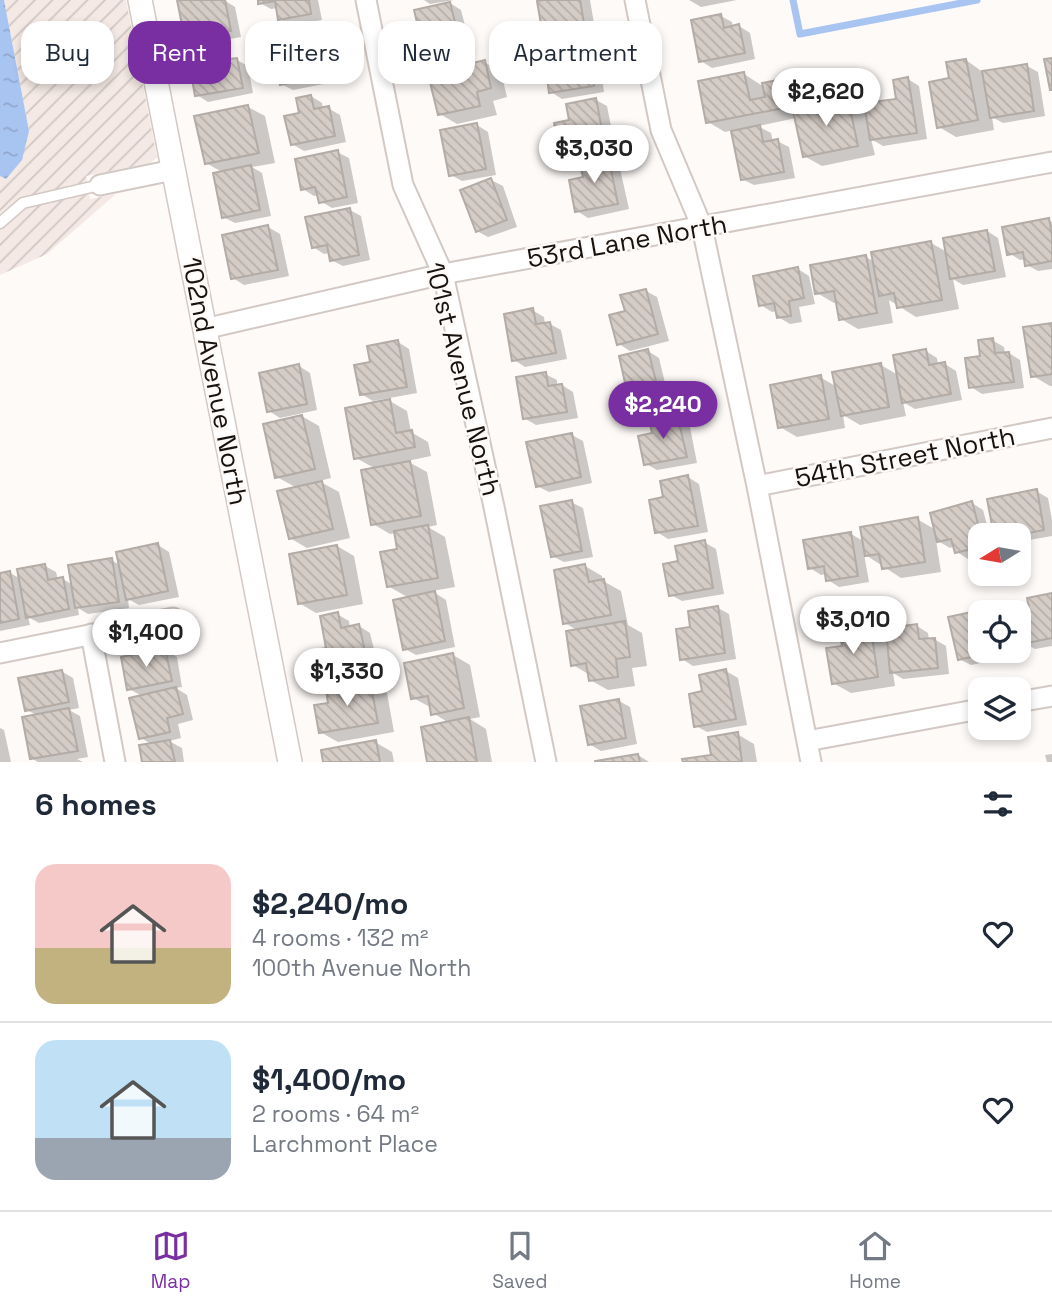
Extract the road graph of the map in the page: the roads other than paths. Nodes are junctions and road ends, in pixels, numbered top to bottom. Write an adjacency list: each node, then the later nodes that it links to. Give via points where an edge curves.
1 (140, 0): 5 (street, 102nd Avenue North)
2 (366, 0): 9 (street, 101st Avenue North, via 403,185)
3 (635, 0): 8 (street, via 661,130)
4 (1052, 162): 8 (street, 53rd Lane North)
5 (173, 170): 6 (street); 10 (street, 102nd Avenue North)
6 (100, 185): 7 (lane, via 23,204)
7 (0, 223)
8 (702, 227): 9 (street, 53rd Lane North); 12 (street)
9 (443, 274): 10 (street, 53rd Lane North); 22 (street, 101st Avenue North)
10 (204, 328): 21 (street, 102nd Avenue North)
11 (1052, 428): 12 (street, 54th Street North)
12 (757, 486): 19 (street)
13 (173, 618): 14 (street)
14 (91, 634): 15 (street); 20 (street)
15 (0, 653)
16 (1052, 696): 17 (street)
17 (1031, 700)
18 (968, 711): 19 (street)
19 (807, 741): 23 (street)
20 (116, 762)
21 (290, 762)
22 (546, 762)
23 (811, 762)

